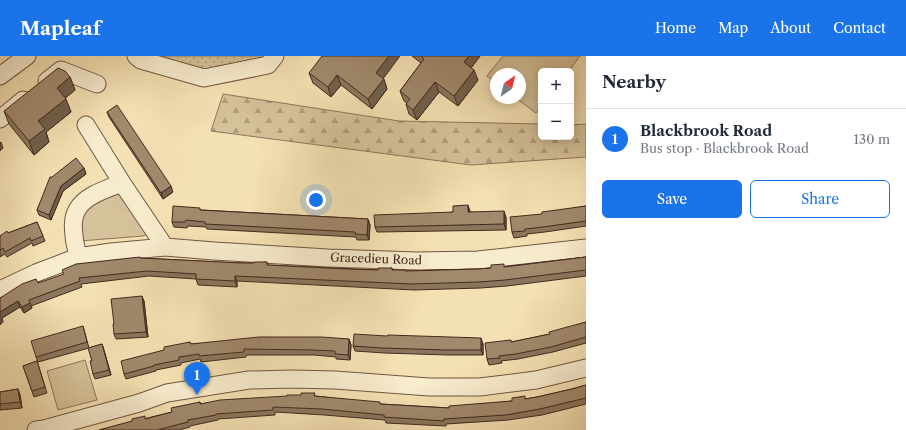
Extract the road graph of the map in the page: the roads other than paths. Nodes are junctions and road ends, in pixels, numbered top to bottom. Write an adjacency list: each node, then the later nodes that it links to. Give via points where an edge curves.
1 (27, 56): 4 (street)
2 (136, 56): 3 (street, via 141,60 204,78 268,65)
3 (275, 56)
4 (0, 76)
5 (97, 84): 6 (street, via 61,70)
6 (0, 118)
7 (86, 125): 8 (street)
8 (122, 183): 9 (street); 11 (street, via 100,191 77,210 74,236)
9 (165, 247): 10 (street, Gracedieu Road, via 417,261 478,260); 11 (street, Gracedieu Road)
10 (586, 248)
11 (78, 257): 12 (street, Gracedieu Road)
12 (0, 290)
13 (586, 368): 14 (street, via 536,380 480,387 429,387 335,380 249,380 167,393 101,414)
14 (36, 430)

